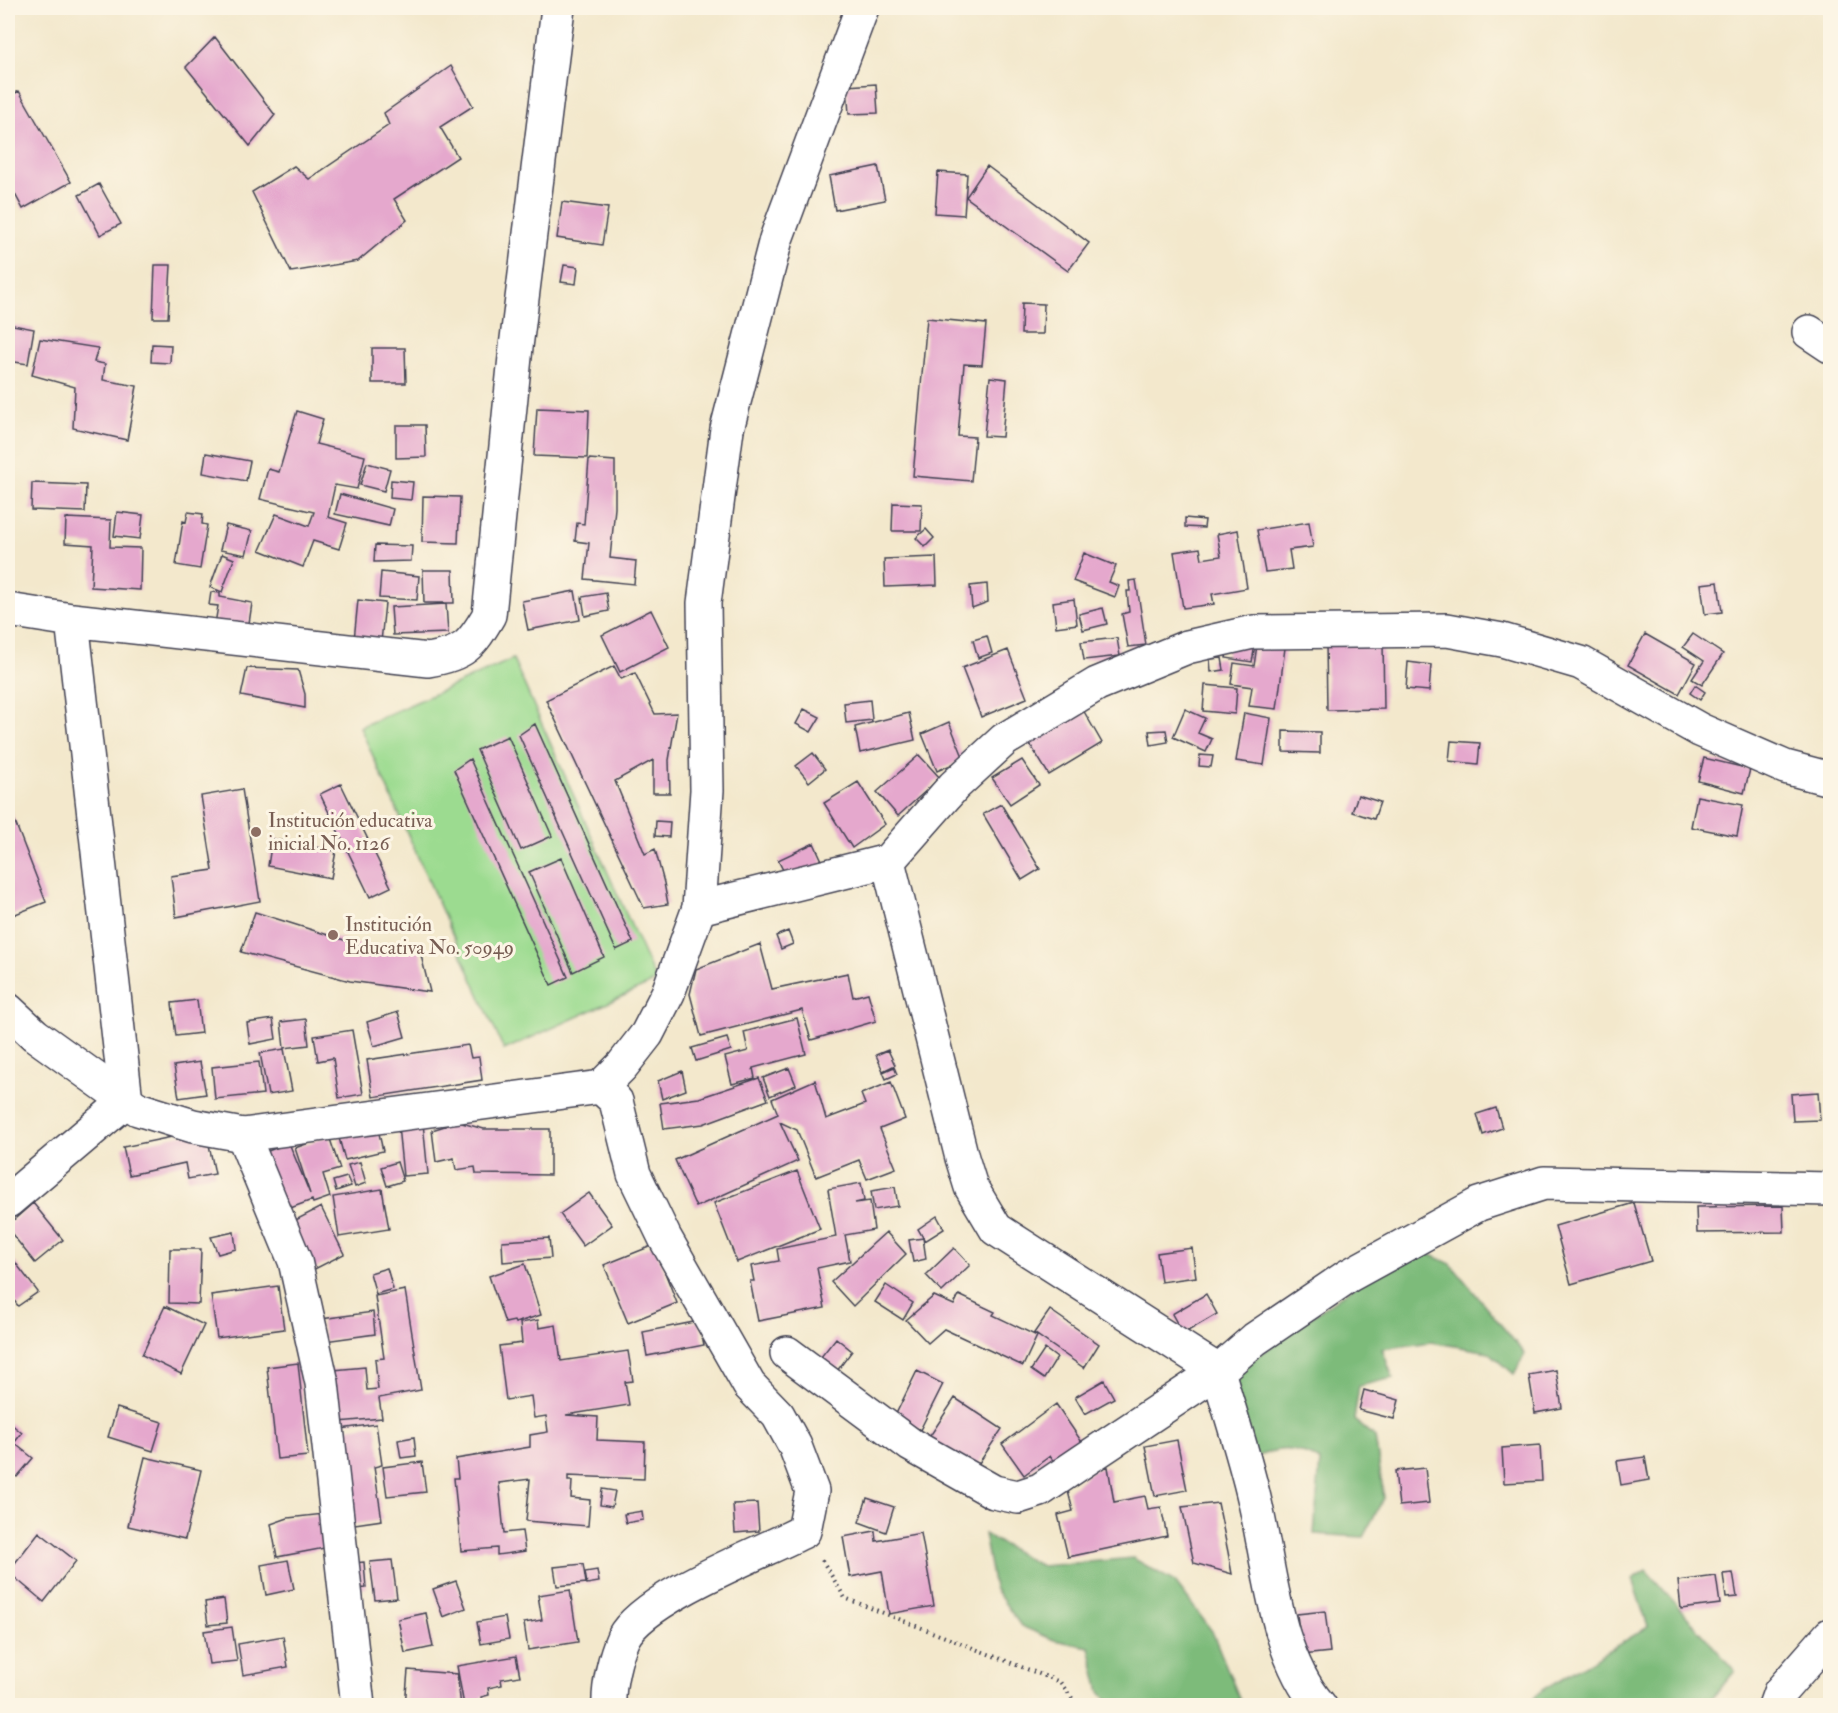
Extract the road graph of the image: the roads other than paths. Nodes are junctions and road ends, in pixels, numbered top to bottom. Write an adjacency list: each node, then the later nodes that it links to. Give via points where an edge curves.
1 (558, 8): 4 (street, via 516,347 489,615 473,643 453,656 428,660)
2 (862, 8): 7 (street, via 776,239 727,429 704,603 707,790)
3 (8, 610): 4 (street)
4 (72, 620): 10 (street)
5 (1830, 779): 6 (street, via 1785,767 1700,730 1581,663 1502,640 1447,630 1253,632 1187,647 1097,684 1005,740 954,786)
6 (888, 861): 7 (street); 15 (street, via 962,1158 971,1186 996,1229)
7 (699, 908): 9 (street, via 668,993 647,1034)
8 (8, 1010): 10 (street, via 35,1035)
9 (601, 1086): 11 (street); 18 (street, via 616,1101 634,1174 665,1238 749,1385 778,1415 812,1491 804,1531 652,1606 624,1637)
10 (126, 1101): 11 (street, via 154,1116); 13 (street)
11 (243, 1135): 17 (street, via 295,1261 322,1383)
12 (1830, 1189): 15 (street, via 1544,1183 1479,1204 1348,1276 1255,1339)
13 (8, 1201)
14 (787, 1353): 15 (street, via 911,1445 994,1492 1018,1497 1040,1490)
15 (1218, 1371): 19 (street, via 1254,1498 1276,1608 1298,1675)
16 (1830, 1635): 20 (street, via 1780,1692)
17 (358, 1706)
18 (609, 1706)
19 (1320, 1706)
20 (1775, 1706)

